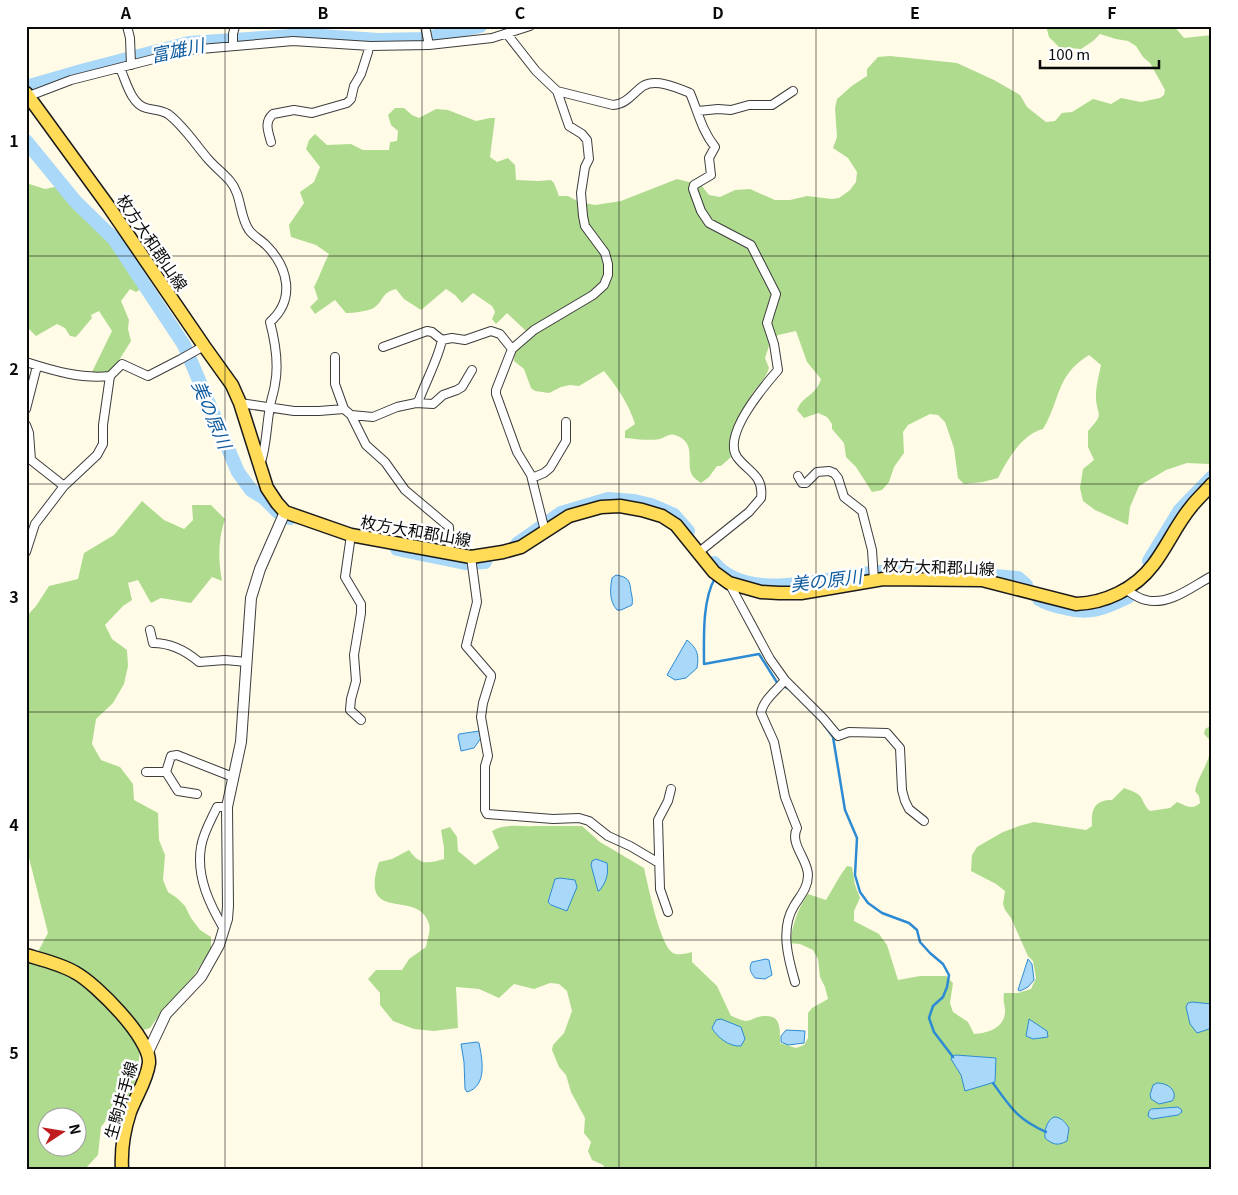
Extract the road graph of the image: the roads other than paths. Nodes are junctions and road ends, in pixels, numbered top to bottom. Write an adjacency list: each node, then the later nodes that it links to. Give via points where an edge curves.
1 (127, 26): 9 (street)
2 (235, 26): 6 (street)
3 (425, 26): 7 (street)
4 (530, 26): 5 (street)
5 (507, 34): 7 (street); 11 (street)
6 (233, 45): 8 (street, via 313,41); 9 (street, via 189,50)
7 (429, 45): 8 (street)
8 (368, 46): 15 (street, via 361,74 347,103 312,113 294,110 273,114 267,126)
9 (131, 65): 10 (street)
10 (120, 68): 13 (street); 27 (street, via 140,106 166,112 229,180 235,188 250,231 266,244 280,264 287,287 283,307 270,322 276,382)
11 (557, 91): 14 (street, via 613,105 653,83 690,93); 19 (street, via 569,126 587,140 589,159 581,193 583,216 585,226 605,253 608,275 594,295 534,330)
12 (793, 91): 14 (street, via 772,105)
13 (28, 95): 18 (main road, 枚方大和郡山線, via 109,207)
14 (698, 111): 42 (street, via 715,147 709,158 711,175 694,185 693,189 711,226 750,245 776,294 767,323 778,370 752,402 733,448 736,456 761,484 761,498 749,512)
15 (271, 142)
16 (442, 340): 17 (street, via 427,331); 19 (street, via 465,340 492,331 500,334); 26 (street)
17 (383, 347)
18 (199, 349): 24 (street, via 148,376 122,364); 25 (main road, 枚方大和郡山線, via 232,385)
19 (512, 349): 35 (street, via 496,394 518,452)
20 (335, 358): 29 (street, via 335,384)
21 (26, 362): 22 (street)
22 (37, 366): 24 (street, via 58,373 94,378); 28 (street)
23 (472, 370): 26 (street, via 457,390 443,395 433,404)
24 (110, 376): 37 (street, via 103,444 97,455)
25 (240, 403): 27 (street); 33 (main road, 枚方大和郡山線)
26 (416, 403): 30 (street, via 373,417)
27 (270, 407): 29 (street, via 319,411); 33 (street, via 264,455)
28 (26, 409)
29 (344, 409): 30 (street)
30 (351, 415): 43 (street, via 366,445 385,462 405,490 449,527)
31 (566, 422): 35 (street, via 566,441 550,468)
32 (26, 425): 37 (street, via 31,460)
33 (259, 465): 38 (main road, 枚方大和郡山線)
34 (798, 476): 46 (street, via 802,483 823,471 834,473 838,478 844,497 862,511 872,550)
35 (532, 478): 39 (street)
36 (1212, 484): 48 (main road, 枚方大和郡山線, via 1191,506 1152,566)
37 (64, 486): 41 (street, via 35,524)
38 (283, 516): 40 (main road, 枚方大和郡山線); 50 (street, via 250,598)
39 (545, 531): 42 (main road, 枚方大和郡山線, via 569,516 601,507 620,506 662,516 676,525); 44 (main road, 枚方大和郡山線, via 521,547)
40 (352, 535): 43 (main road, 枚方大和郡山線); 52 (street, via 345,577 361,604 361,614 354,655 356,681 350,710)
41 (26, 552)
42 (699, 552): 47 (main road, 枚方大和郡山線, via 714,572)
43 (450, 554): 44 (main road, 枚方大和郡山線)
44 (471, 557): 60 (street, via 477,602 466,646 492,678 482,703 481,717 488,756 485,774 487,814 579,818)
45 (1212, 576): 48 (street, via 1159,602 1144,600)
46 (874, 580): 47 (main road, 枚方大和郡山線, via 779,593 761,592); 48 (main road, 枚方大和郡山線, via 982,580 1076,604 1109,598)
47 (729, 583): 51 (street)
48 (1125, 589)
49 (150, 630): 50 (street, via 153,642 175,646 198,662)
50 (246, 662): 55 (street, via 241,742)
51 (785, 680): 59 (street, via 838,736 849,732 887,733 900,748 905,801 909,809); 64 (street, via 761,712 774,742 785,797 797,828 796,843 807,865 807,883 792,908 786,942)
52 (361, 720)
53 (146, 772): 54 (street)
54 (166, 772): 55 (street, via 171,756 177,754); 57 (street, via 178,791)
55 (233, 777): 58 (street)
56 (671, 789): 60 (street, via 658,820)
57 (197, 794)
58 (227, 807): 62 (street, via 228,906); 62 (street, via 217,807 201,847 202,882)
59 (924, 821)
60 (659, 863): 61 (street, via 660,889)
61 (668, 912)
62 (224, 929): 65 (street, via 201,977 166,1014)
63 (26, 955): 65 (main road, 生駒井手線, via 62,966 92,983 133,1028)
64 (795, 982)
65 (148, 1052): 66 (main road, 生駒井手線, via 149,1062 130,1114 121,1153)
66 (122, 1169)

